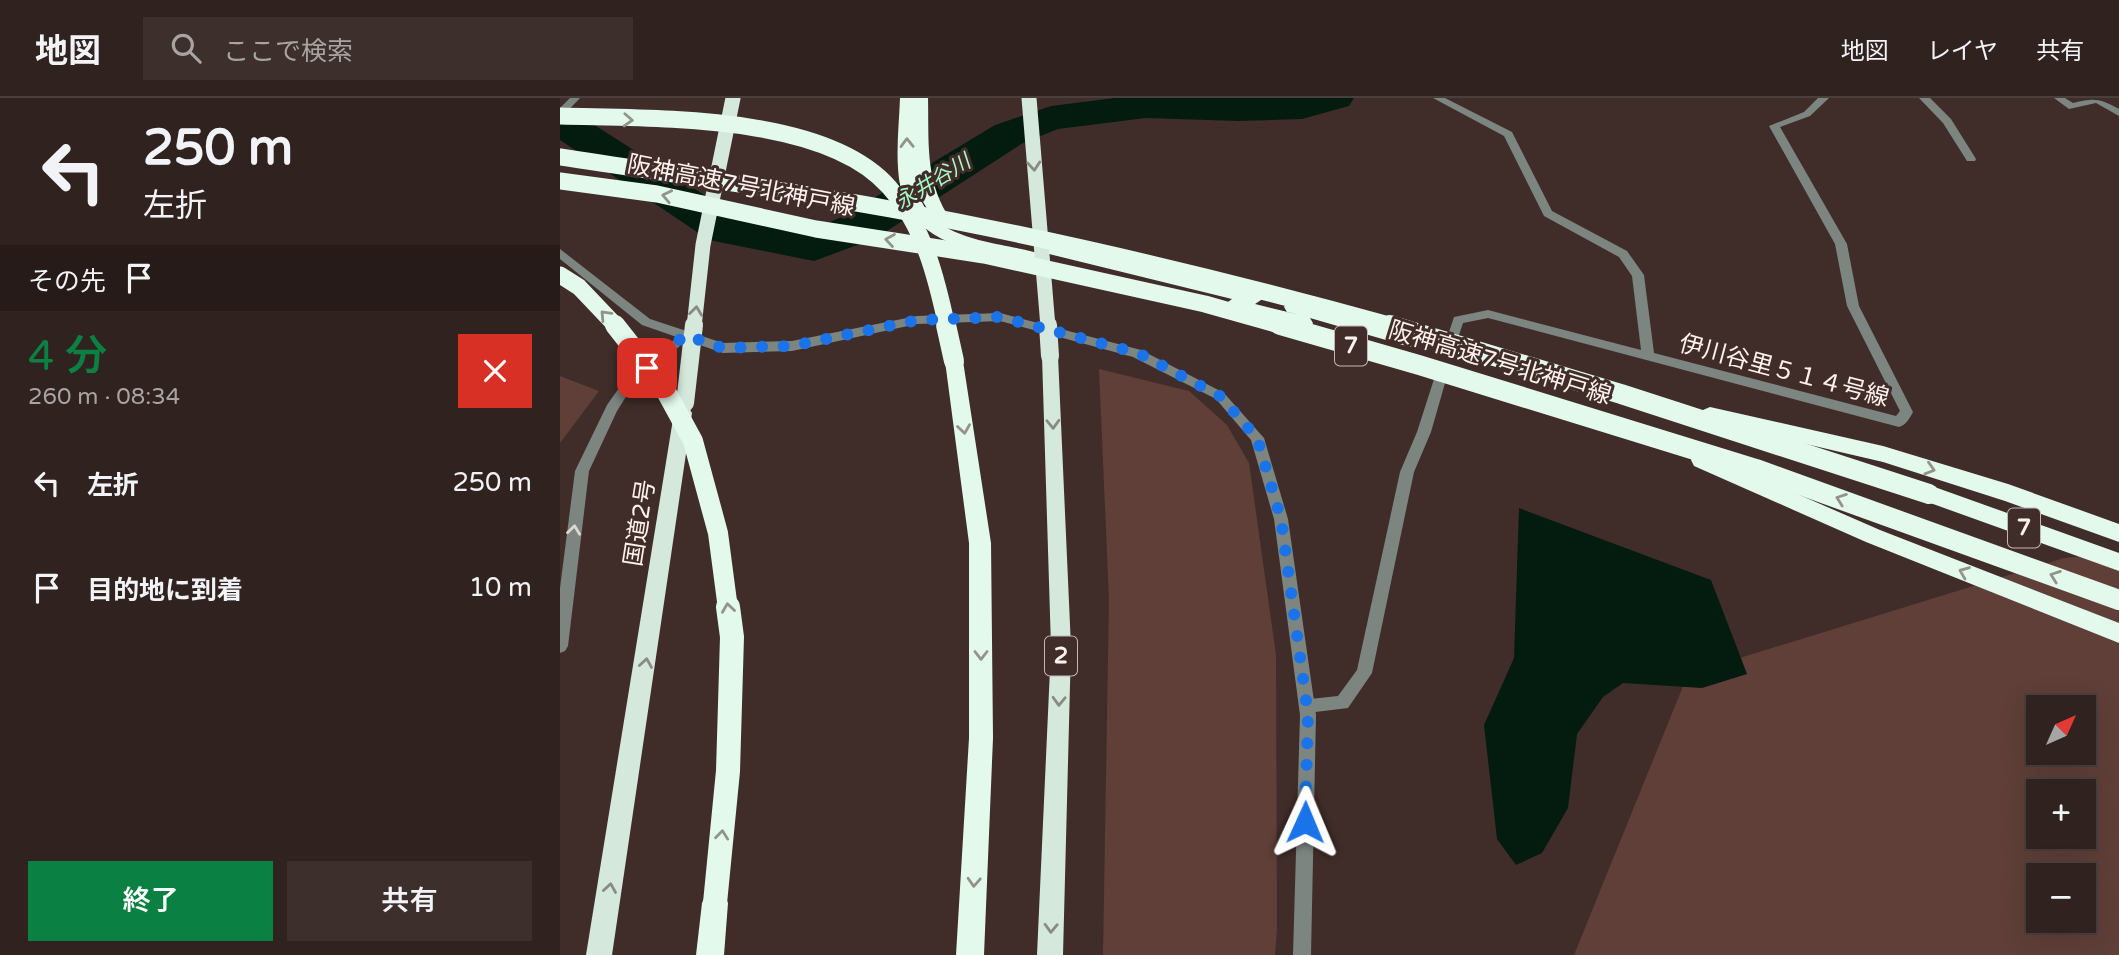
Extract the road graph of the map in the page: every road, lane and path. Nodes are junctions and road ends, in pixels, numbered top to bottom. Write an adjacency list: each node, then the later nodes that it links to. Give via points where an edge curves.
1 (575, 98): 10 (street)
2 (733, 98): 27 (highway, 国道2号, one-way to 2, bridge, via 685,403 703,245)
3 (907, 98): 24 (highway, one-way to 3, via 1873,536 1560,400 1275,314 948,237 930,225 908,188)
4 (921, 98): 21 (highway, one-way to 21, via 923,184 929,202 942,218 959,228 1279,304 1565,380 1883,454)
5 (1029, 98): 30 (highway, 2, one-way to 30, bridge, via 1050,356 1061,647)
6 (1438, 98): 19 (street, via 1508,134 1548,213 1623,254 1638,275)
7 (1824, 98): 19 (street, 伊川谷里５１４号線, via 1807,114 1774,126 1841,244 1853,306 1907,412 1899,422)
8 (1924, 98): 13 (street, via 1947,121)
9 (2059, 98): 11 (street, via 2072,107 2098,99)
10 (562, 113): 29 (highway, one-way to 29, bridge, via 778,132 829,147 871,169 897,195 916,225 954,361 980,543 981,738)
11 (2119, 113)
12 (560, 157): 22 (highway, 阪神高速7号北神戸線 / 7, bridge, via 999,231 1433,337 1766,439)
13 (1971, 159)
14 (560, 181): 23 (highway, 阪神高速7号北神戸線 / 7, one-way to 14, bridge, via 1756,469 1205,304 984,256 816,229 657,194)
15 (560, 253): 17 (street, via 646,322)
16 (560, 275): 28 (highway, one-way to 16, bridge, via 728,771 732,637 718,533 693,441 663,386 627,338 579,287)
17 (685, 335): 25 (street, one-way to 17, via 582,471 628,384); 26 (street, via 723,348 792,346 918,320 1000,317 1138,353 1220,396 1257,438 1281,519)
18 (1449, 350): 19 (street, via 1458,320 1488,314)
19 (1648, 356)
20 (1441, 376): 26 (street, via 1407,472 1364,673 1342,703)
21 (2119, 533)
22 (2119, 562)
23 (2119, 600)
24 (2119, 633)
25 (560, 646)
26 (1307, 705): 31 (street)
27 (599, 955)
28 (710, 955)
29 (970, 955)
30 (1050, 955)
31 (1302, 955)

